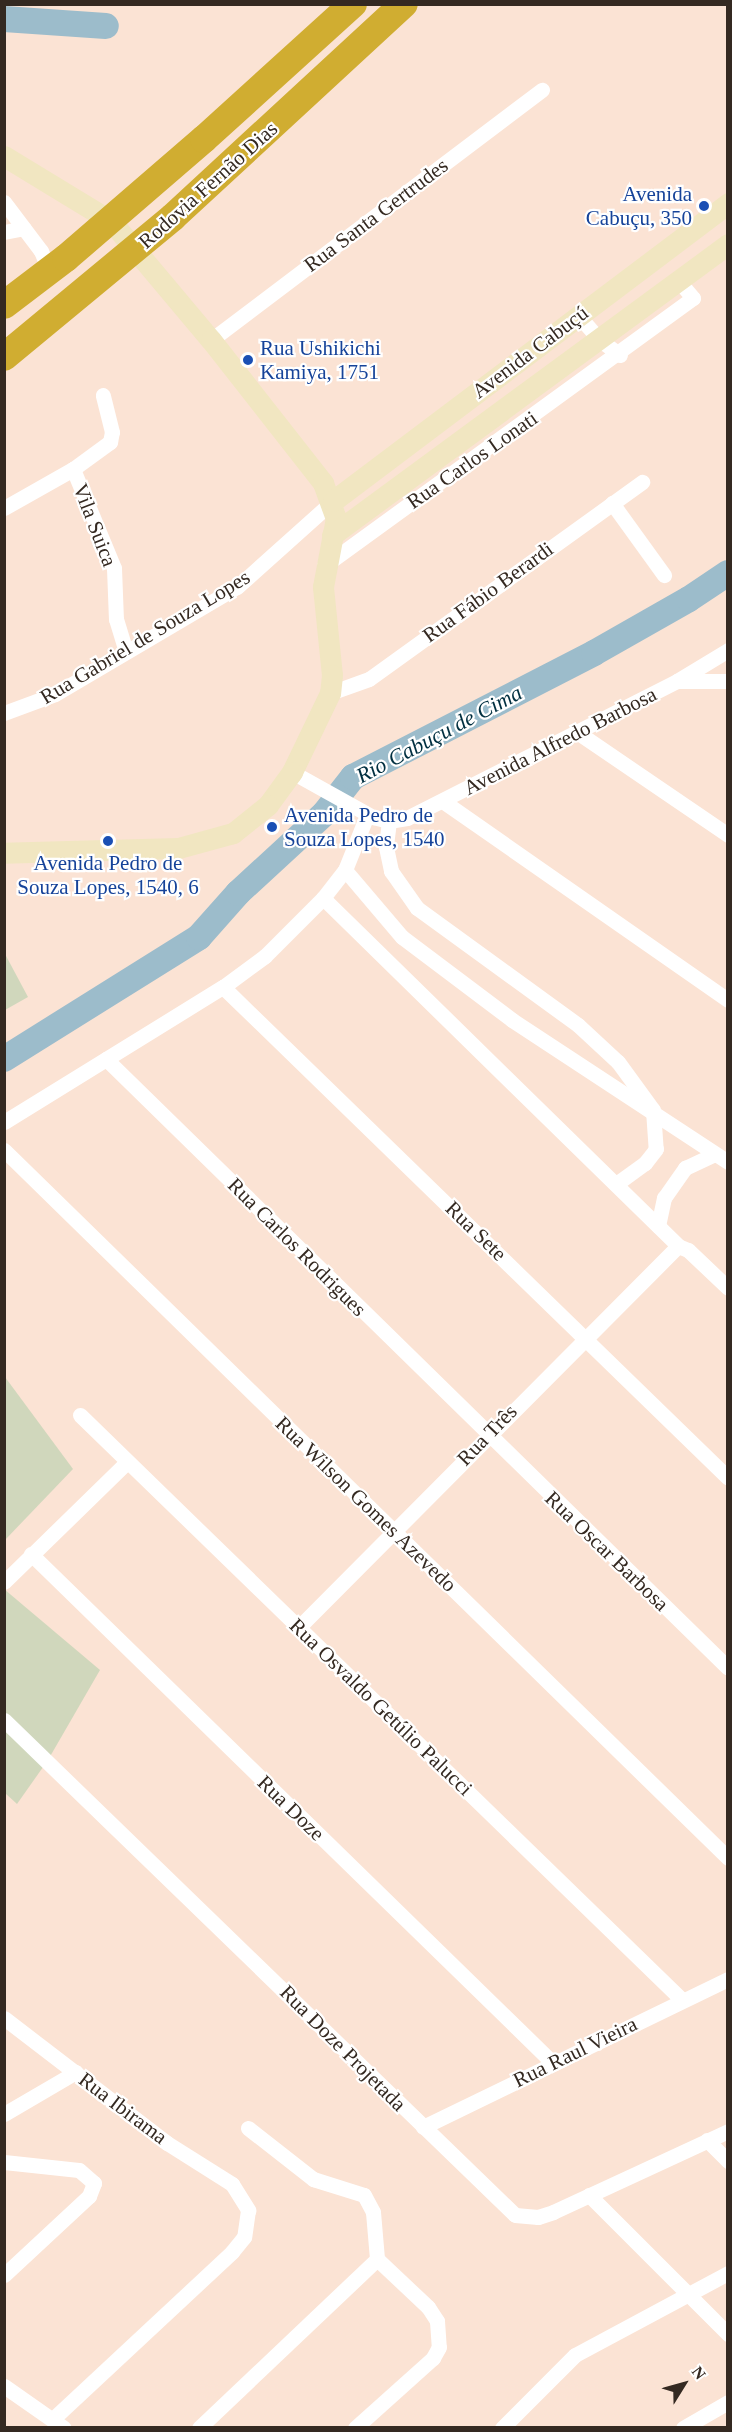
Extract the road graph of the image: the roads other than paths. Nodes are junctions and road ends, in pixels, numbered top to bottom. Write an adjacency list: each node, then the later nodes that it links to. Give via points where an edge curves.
1 (352, 4): 10 (highway, Rodovia Fernão Dias)
2 (404, 4): 17 (highway, Rodovia Fernão Dias, via 173,217)
3 (542, 90): 14 (street, Rua Santa Gertrudes)
4 (4, 156): 14 (main road, via 111,221)
5 (4, 201): 7 (street)
6 (728, 202): 13 (main road, Avenida Cabuçú)
7 (24, 228): 8 (street); 10 (street)
8 (4, 232)
9 (728, 244): 11 (main road, Avenida Cabuçú)
10 (57, 264): 12 (highway, Rodovia Fernão Dias)
11 (678, 280): 15 (main road, Avenida Cabuçú); 16 (street, Rua Carlos Lonati, via 693,298)
12 (4, 304)
13 (578, 315): 15 (street); 21 (main road, Avenida Cabuçú)
14 (211, 340): 21 (main road)
15 (600, 340): 16 (street); 24 (main road, Avenida Cabuçú)
16 (620, 355): 25 (street, Rua Carlos Lonati)
17 (4, 357)
18 (103, 394): 19 (street, via 112,438)
19 (73, 469): 23 (street); 28 (street, Vila Suica, via 114,568 116,619)
20 (642, 482): 22 (street, Rua Fábio Berardi)
21 (333, 501): 24 (main road, via 336,518); 28 (street, Rua Gabriel de Souza Lopes, via 237,587)
22 (612, 503): 26 (street); 31 (street, Rua Fábio Berardi, via 369,679)
23 (4, 507)
24 (332, 535): 25 (main road)
25 (324, 566): 31 (main road)
26 (664, 575)
27 (728, 650): 29 (street, Avenida Alfredo Barbosa)
28 (126, 652): 32 (street, Rua Gabriel de Souza Lopes, via 55,694)
29 (677, 681): 30 (street); 33 (street, Avenida Alfredo Barbosa)
30 (727, 681)
31 (330, 693): 34 (main road)
32 (4, 713)
33 (578, 732): 35 (street, Avenida Alfredo Barbosa); 38 (street)
34 (292, 772): 36 (street); 39 (main road, via 252,821 213,840 159,851)
35 (444, 802): 37 (street, Avenida Alfredo Barbosa, via 407,818); 43 (street)
36 (361, 812): 37 (street); 40 (street)
37 (389, 821): 45 (street, via 387,847 391,871 417,908 578,1025 618,1062)
38 (728, 835)
39 (8, 850)
40 (345, 870): 41 (street); 45 (street, via 402,938 512,1020)
41 (323, 898): 42 (street, via 265,956); 49 (street)
42 (223, 987): 44 (street); 53 (street, Rua Sete)
43 (728, 1000)
44 (106, 1059): 46 (street); 55 (street, Rua Carlos Rodrigues)
45 (653, 1110): 48 (street); 49 (street, via 656,1149 645,1163)
46 (4, 1122)
47 (4, 1150): 58 (street, Rua Wilson Gomes Azevedo)
48 (721, 1158): 50 (street, via 685,1168 664,1198)
49 (616, 1184): 50 (street)
50 (658, 1226): 51 (street)
51 (678, 1246): 52 (street, via 688,1250); 53 (street, Rua Três)
52 (728, 1288)
53 (584, 1336): 55 (street, Rua Três); 57 (street, Rua Sete)
54 (80, 1415): 56 (street, Rua Osvaldo Getúlio Palucci)
55 (487, 1435): 58 (street, Rua Três); 62 (street, Rua Oscar Barbosa)
56 (127, 1462): 59 (street); 61 (street, Rua Osvaldo Getúlio Palucci)
57 (728, 1478)
58 (393, 1532): 61 (street, Rua Três); 64 (street, Rua Wilson Gomes Azevedo)
59 (31, 1554): 60 (street); 68 (street, Rua Doze)
60 (4, 1582)
61 (299, 1627): 66 (street, Rua Osvaldo Getúlio Palucci)
62 (728, 1668)
63 (4, 1720): 71 (street, Rua Doze Projetada)
64 (728, 1858)
65 (728, 1979): 66 (street, Rua Raul Vieira)
66 (682, 2000): 68 (street, Rua Raul Vieira)
67 (4, 2018): 69 (street, Rua Ibirama)
68 (552, 2062): 71 (street, Rua Raul Vieira)
69 (76, 2072): 70 (street); 85 (street, Rua Ibirama, via 167,2143 232,2184 243,2196 248,2223 244,2237 232,2252)
70 (4, 2114)
71 (423, 2127): 77 (street, Rua Doze Projetada, via 515,2215 538,2217)
72 (248, 2128): 78 (street, via 313,2179 364,2195 373,2212)
73 (728, 2131): 74 (street, Rua Doze Projetada)
74 (707, 2140): 75 (street); 77 (street, Rua Doze Projetada)
75 (728, 2161)
76 (4, 2162): 80 (street, via 79,2170 94,2183 88,2196)
77 (589, 2195): 81 (street)
78 (377, 2259): 86 (street); 87 (street, via 428,2307 438,2321 440,2347 433,2358)
79 (728, 2273): 81 (street)
80 (4, 2275)
81 (690, 2294): 82 (street); 88 (street, via 575,2355)
82 (728, 2334)
83 (4, 2386): 85 (street)
84 (728, 2402): 89 (street)
85 (58, 2423)
86 (199, 2427)
87 (355, 2427)
88 (502, 2427)
89 (683, 2427)

